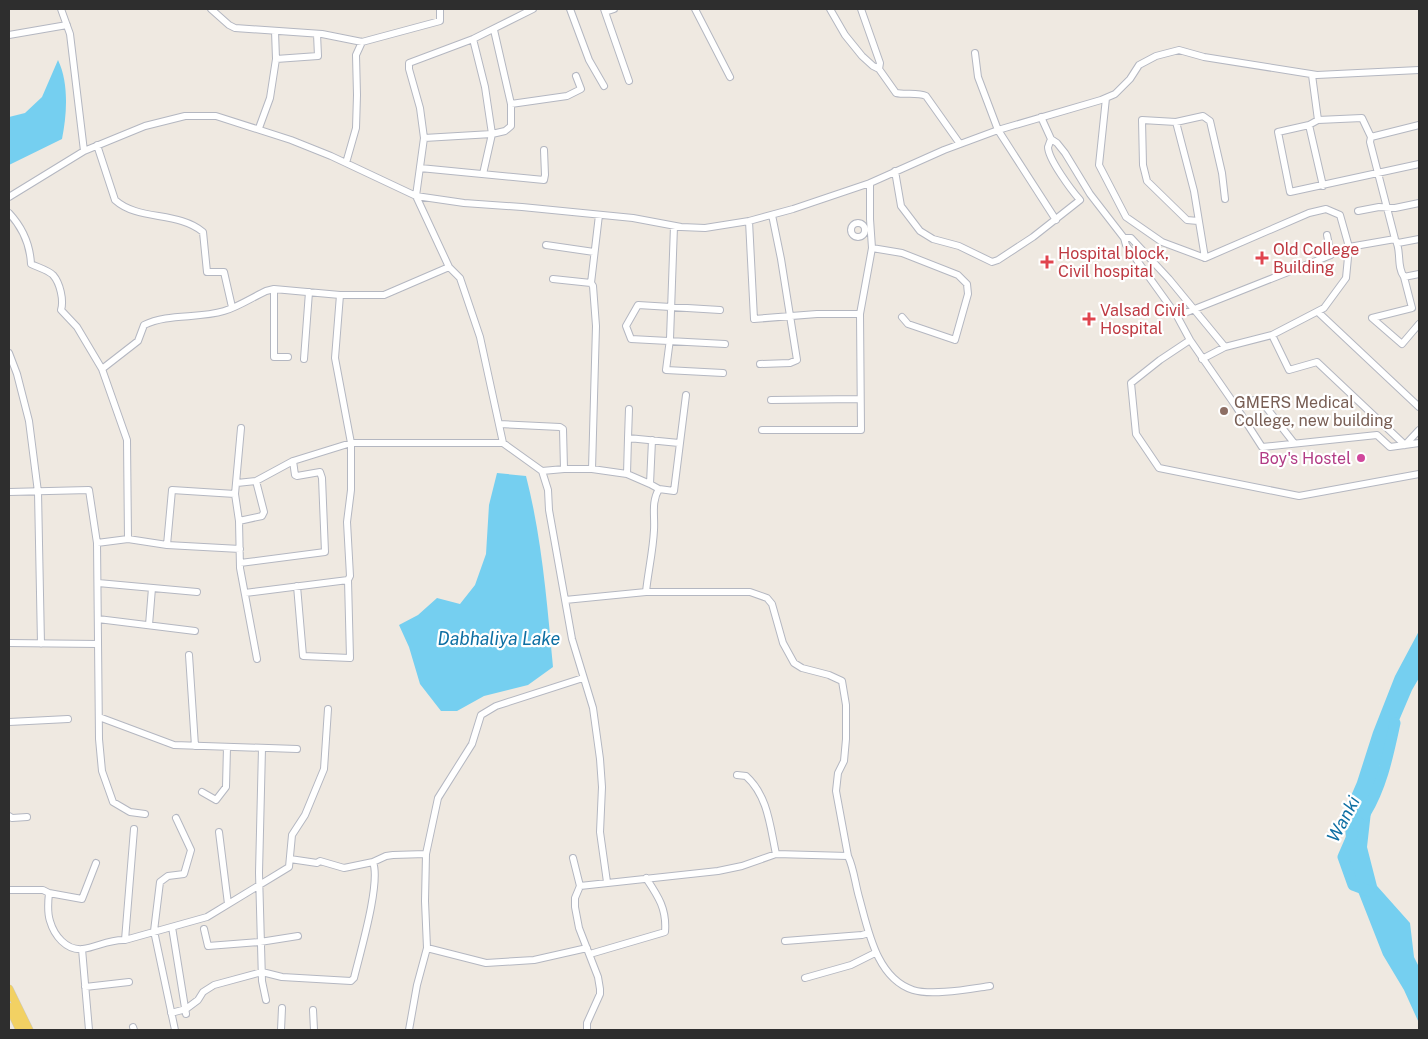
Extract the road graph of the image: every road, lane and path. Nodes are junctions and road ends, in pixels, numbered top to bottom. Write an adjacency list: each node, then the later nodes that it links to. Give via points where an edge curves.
1 (61, 9): 11 (street)
2 (211, 9): 13 (street, via 236,28)
3 (440, 9): 17 (street, via 440,21)
4 (532, 9): 12 (street)
5 (570, 9): 26 (street, via 589,60)
6 (614, 9): 10 (street)
7 (694, 9): 24 (street)
8 (830, 9): 20 (street, via 862,56)
9 (861, 9): 20 (street, via 872,36)
10 (604, 10): 25 (street)
11 (67, 25): 15 (street); 43 (street)
12 (494, 30): 16 (street); 28 (street)
13 (275, 31): 14 (street); 19 (street)
14 (317, 34): 17 (street); 19 (street, via 318,56)
15 (9, 35)
16 (473, 39): 36 (street); 38 (street, via 409,63)
17 (362, 42): 44 (street, via 356,55 356,128)
18 (974, 53): 35 (street, via 978,77)
19 (276, 59): 34 (street, via 270,98)
20 (879, 69): 40 (street, via 896,93 926,96)
21 (1419, 70): 22 (street)
22 (1312, 75): 27 (street, via 1179,50 1156,56 1140,65 1115,94); 30 (street)
23 (576, 76): 28 (street, via 582,89 567,96)
24 (730, 78)
25 (629, 80)
26 (604, 86)
27 (1106, 98): 29 (street); 73 (street, via 1099,165 1126,217 1162,242)
28 (511, 104): 36 (street, via 510,126 505,131)
29 (1041, 117): 35 (street); 39 (street)
30 (1318, 120): 32 (street); 37 (street, via 1362,118)
31 (1176, 122): 54 (street, via 1203,116 1210,121); 63 (street, via 1194,191); 63 (street, via 1142,120 1143,165 1147,181 1187,220)
32 (1309, 124): 51 (street); 51 (street, via 1278,132 1284,165 1290,192)
33 (1419, 125): 37 (street)
34 (258, 128): 41 (street, via 216,116 185,116 145,126); 44 (street)
35 (998, 130): 40 (street); 61 (street)
36 (492, 134): 38 (street); 48 (street)
37 (1370, 137): 49 (street)
38 (424, 138): 46 (street)
39 (1051, 139): 61 (street, via 1048,146 1055,164 1080,200); 66 (street, via 1065,153 1090,194)
40 (960, 144): 47 (street)
41 (97, 145): 43 (street); 82 (street, via 115,200 122,206 194,224 203,232 207,272 224,272)
42 (544, 150): 48 (street, via 544,180)
43 (84, 151): 53 (street)
44 (346, 163): 52 (street)
45 (1419, 164): 49 (street)
46 (420, 168): 48 (street); 52 (street)
47 (895, 171): 50 (street); 61 (street, via 901,206 920,231 992,262)
48 (483, 174)
49 (1378, 174): 51 (street); 56 (street)
50 (870, 183): 60 (street); 71 (street)
51 (1322, 186)
52 (416, 196): 59 (street); 74 (street)
53 (9, 197)
54 (1225, 199)
55 (1419, 202): 56 (street)
56 (1387, 208): 57 (street); 68 (street)
57 (1358, 211)
58 (9, 213): 102 (street, via 26,238 31,264 52,274 58,284 63,304 61,310 77,327)
59 (599, 215): 64 (street); 72 (street)
60 (772, 215): 62 (street); 88 (street)
61 (1056, 220)
62 (749, 221): 64 (street, via 705,228); 88 (street, via 754,319)
63 (1198, 221): 73 (street)
64 (674, 226): 83 (street)
65 (1327, 236): 84 (street, via 1331,255)
66 (1124, 238): 84 (street, via 1131,238); 89 (street)
67 (1419, 238): 68 (street)
68 (1396, 241): 70 (street); 76 (street, via 1400,272)
69 (546, 245): 72 (street)
70 (1349, 247): 73 (street, via 1340,215 1326,209 1309,213); 86 (street, via 1346,278)
71 (872, 248): 87 (street); 90 (street, via 902,253 958,275 968,284 955,340 908,324)
72 (594, 252): 78 (street)
73 (1205, 258)
74 (449, 267): 81 (street, via 384,295); 110 (street, via 460,278 480,337)
75 (1419, 274): 76 (street)
76 (1404, 277): 91 (street, via 1412,308 1372,318 1402,344)
77 (553, 279): 78 (street)
78 (590, 283): 124 (street, via 593,286 596,326)
79 (274, 289): 80 (street); 82 (street); 98 (street, via 274,357)
80 (309, 292): 81 (street); 99 (street)
81 (340, 295): 117 (street, via 335,358)
82 (232, 307): 102 (street, via 224,311 148,322 138,341)
83 (670, 307): 85 (street); 94 (street); 94 (street, via 638,305 626,326 631,339)
84 (1193, 308): 89 (street); 96 (street)
85 (720, 310)
86 (1318, 312): 92 (street); 108 (street)
87 (860, 314): 88 (street); 105 (street)
88 (791, 316): 101 (street, via 797,360)
89 (1177, 316): 93 (street)
90 (902, 317)
91 (1419, 324)
92 (1272, 335): 96 (street); 121 (street, via 1289,370 1317,362)
93 (1190, 340): 100 (street); 127 (street, via 1131,383 1136,434 1159,468 1299,496)
94 (670, 342): 95 (street); 103 (street, via 666,370)
95 (725, 344)
96 (1225, 347): 100 (street)
97 (9, 353): 133 (street, via 29,421)
98 (288, 357)
99 (304, 359)
100 (1202, 359): 107 (street)
101 (760, 364)
102 (102, 369): 136 (street, via 127,440)
103 (723, 373)
104 (686, 395): 116 (street)
105 (860, 399): 106 (street); 112 (street, via 861,430)
106 (771, 400)
107 (1235, 406): 120 (street, via 1256,400 1262,402); 120 (street, via 1262,447)
108 (1419, 407)
109 (629, 409): 114 (street)
110 (499, 424): 118 (street); 123 (street, via 564,429)
111 (241, 428): 129 (street)
112 (762, 430)
113 (1419, 430): 121 (street)
114 (628, 438): 115 (street); 126 (street)
115 (652, 440): 116 (street); 130 (street)
116 (679, 442): 131 (street, via 674,491)
117 (351, 443): 118 (street); 122 (street); 141 (street)
118 (503, 443): 125 (street)
119 (1419, 443): 121 (street)
120 (1294, 444): 121 (street, via 1378,435 1390,446)
121 (1405, 445)
122 (293, 461): 128 (street); 140 (street, via 297,476 320,472 325,552)
123 (564, 469): 124 (street); 125 (street)
124 (592, 469): 126 (street)
125 (542, 471): 148 (street, via 548,490 548,510)
126 (627, 474): 130 (street)
127 (1419, 474)
128 (256, 481): 129 (street); 135 (street, via 264,512 262,516)
129 (237, 483): 134 (street)
130 (650, 484): 131 (street)
131 (659, 489): 146 (street, via 653,508 654,531)
132 (9, 492): 133 (street)
133 (38, 492): 137 (street, via 89,490); 153 (street)
134 (235, 494): 135 (street); 138 (street, via 172,490)
135 (239, 521): 139 (street)
136 (128, 539): 137 (street); 138 (street)
137 (97, 543): 142 (street)
138 (167, 545): 139 (street)
139 (240, 549): 140 (street)
140 (240, 563): 147 (street)
141 (348, 580): 143 (street); 143 (street, via 350,658 303,656)
142 (98, 583): 144 (street); 149 (street)
143 (297, 586): 147 (street)
144 (152, 588): 145 (street); 150 (street)
145 (196, 592)
146 (646, 592): 148 (street); 176 (street, via 750,592 767,598 794,663 842,681 846,739 836,791)
147 (245, 593): 156 (street)
148 (565, 600): 157 (street)
149 (98, 619): 150 (street); 154 (street)
150 (149, 625): 151 (street)
151 (195, 631)
152 (9, 643): 153 (street)
153 (41, 644): 154 (street)
154 (98, 644): 159 (street)
155 (189, 655): 162 (street)
156 (258, 659)
157 (583, 678): 174 (street, via 496,706 481,715 472,744 438,798); 182 (street, via 593,708 600,759 600,832)
158 (328, 709): 177 (street, via 324,769 305,815 292,835)
159 (99, 718): 162 (street, via 174,745); 168 (street, via 102,771 113,802 130,812)
160 (68, 719): 161 (street)
161 (9, 722)
162 (195, 746): 163 (street)
163 (227, 747): 164 (street); 167 (street, via 226,788 216,800)
164 (262, 748): 165 (street); 183 (street)
165 (298, 749)
166 (737, 775): 175 (street, via 746,776 755,784 764,801)
167 (202, 792)
168 (145, 814)
169 (9, 816): 170 (street)
170 (27, 817)
171 (176, 818): 190 (street, via 191,850 184,874 168,876 160,882)
172 (134, 828): 193 (street)
173 (219, 832): 187 (street)
174 (426, 854): 179 (street, via 386,856); 196 (street)
175 (776, 854): 176 (street); 181 (street, via 718,871)
176 (848, 856): 191 (street)
177 (290, 858): 179 (street, via 320,861 344,868); 183 (street, via 289,867)
178 (573, 858): 184 (street)
179 (373, 862): 200 (street, via 376,869 372,906 351,981 292,978)
180 (96, 863): 186 (street, via 82,899)
181 (646, 878): 182 (street); 198 (street, via 661,901 665,932)
182 (607, 882): 184 (street)
183 (260, 885): 187 (street); 195 (street)
184 (580, 886): 198 (street, via 575,907)
185 (9, 890): 186 (street, via 43,890)
186 (49, 893): 197 (street, via 50,921 60,939 70,948)
187 (228, 904): 188 (street, via 207,917)
188 (172, 927): 190 (street); 210 (street)
189 (204, 929): 195 (street, via 208,946)
190 (154, 932): 193 (street); 211 (street)
191 (869, 933): 194 (street); 199 (street)
192 (298, 936): 195 (street)
193 (125, 940): 197 (street)
194 (786, 941)
195 (260, 942): 200 (street)
196 (427, 948): 198 (street, via 486,963 534,960); 218 (street)
197 (82, 949): 204 (street)
198 (588, 951): 219 (street, via 600,989)
199 (875, 953): 201 (street, via 851,965); 203 (street, via 895,981 914,990 945,992)
200 (262, 972): 206 (street); 210 (street, via 214,985 203,992)
201 (805, 978)
202 (130, 982): 204 (street)
203 (990, 986)
204 (85, 988): 214 (street)
205 (9, 989): 213 (main road)
206 (266, 1000)
207 (9, 1006): 212 (main road)
208 (282, 1008): 216 (street)
209 (313, 1010): 217 (street)
210 (186, 1012): 211 (street)
211 (171, 1013): 215 (street)
212 (20, 1030)
213 (29, 1030)
214 (89, 1030)
215 (175, 1030)
216 (281, 1030)
217 (314, 1030)
218 (410, 1030)
219 (586, 1030)

